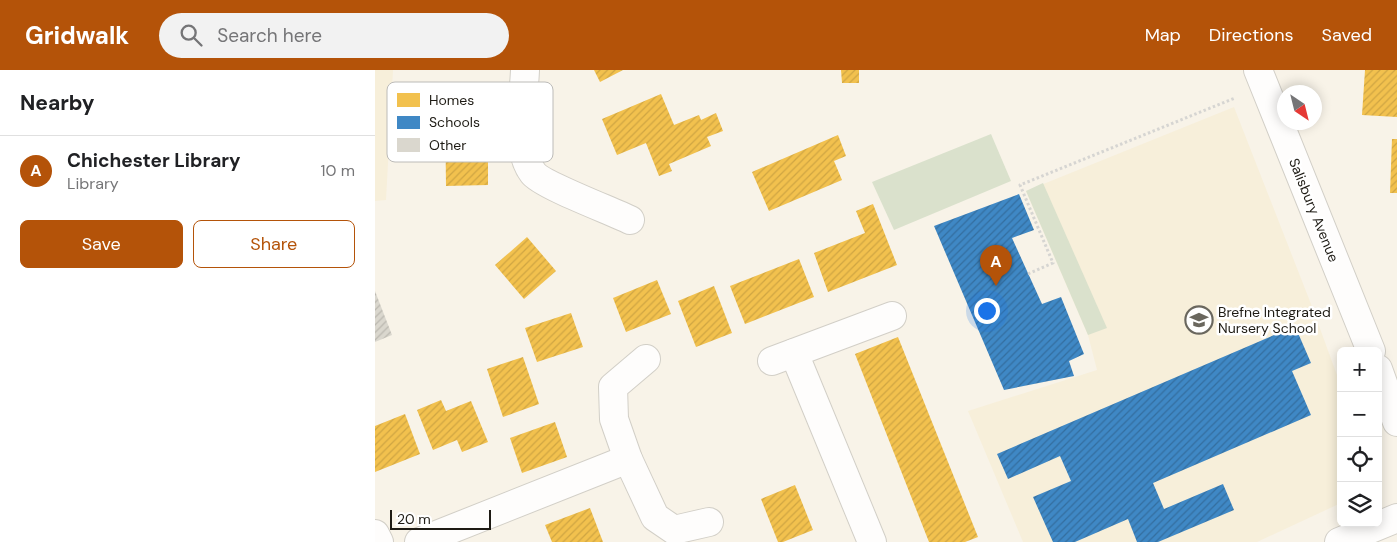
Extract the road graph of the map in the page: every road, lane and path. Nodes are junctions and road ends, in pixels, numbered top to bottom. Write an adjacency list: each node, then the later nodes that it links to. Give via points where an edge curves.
1 (1258, 70): 7 (street, Salisbury Avenue)
2 (1240, 96): 5 (path, via 1020,185 1053,263)
3 (528, 162): 4 (street, via 533,173 547,183)
4 (630, 220)
5 (1028, 274)
6 (892, 316): 17 (street, via 783,357)
7 (1369, 347)
8 (646, 359): 11 (street, via 613,387 614,418)
9 (1386, 378): 10 (street)
10 (1397, 422)
11 (628, 459): 13 (street, via 655,517 673,530); 16 (street)
12 (1397, 518): 18 (street)
13 (709, 522)
14 (375, 534): 15 (street)
15 (379, 542)
16 (419, 542)
17 (873, 542)
18 (1339, 542)

